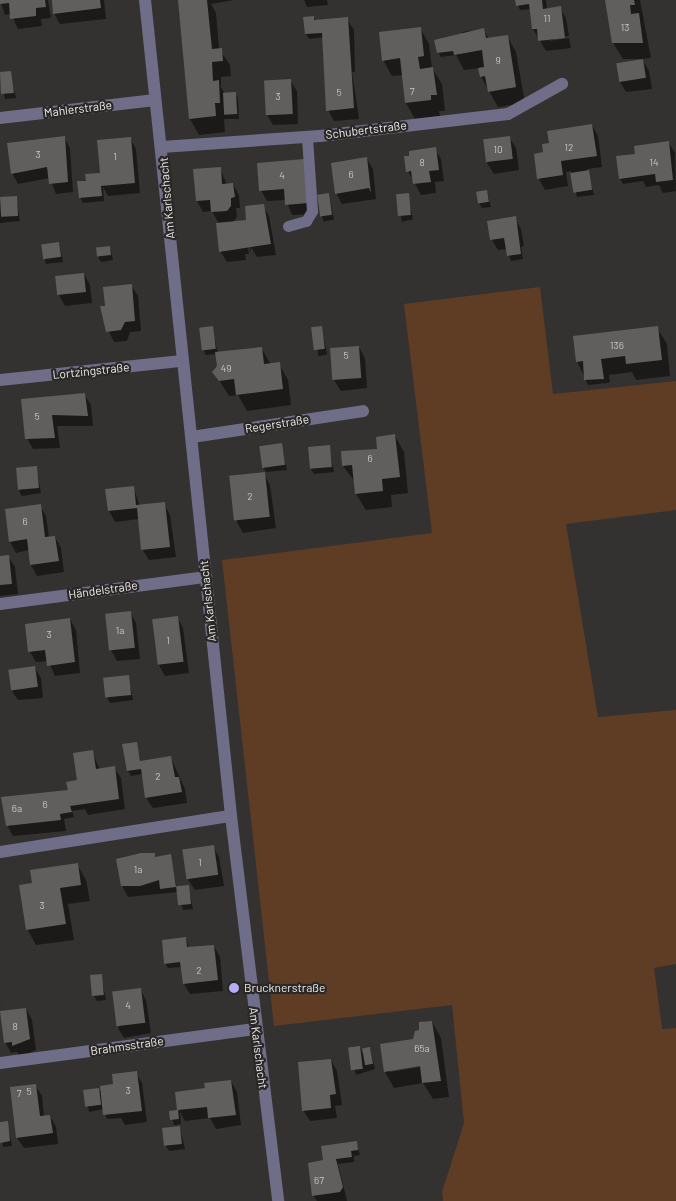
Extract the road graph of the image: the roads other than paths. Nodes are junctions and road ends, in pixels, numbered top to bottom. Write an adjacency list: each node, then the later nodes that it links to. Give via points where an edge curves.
1 (145, 0): 3 (street, Am Karlschacht)
2 (562, 84): 5 (street, Schubertstraße, via 508,114)
3 (155, 100): 4 (street, Mahlerstraße); 6 (street, Am Karlschacht)
4 (0, 118)
5 (307, 137): 6 (street, Schubertstraße); 7 (lane, via 312,211 310,218)
6 (162, 147): 8 (street, Am Karlschacht)
7 (288, 226)
8 (182, 361): 9 (street, Lortzingstraße); 11 (street, Am Karlschacht)
9 (0, 380)
10 (362, 411): 11 (street, Regerstraße)
11 (192, 438): 12 (street, Am Karlschacht)
12 (206, 577): 13 (street, Händelstraße); 14 (street, Am Karlschacht)
13 (0, 604)
14 (231, 816): 15 (street); 16 (street, Am Karlschacht)
15 (0, 852)
16 (255, 1029): 17 (street, Brahmsstraße); 18 (street, Am Karlschacht)
17 (0, 1063)
18 (278, 1201)

